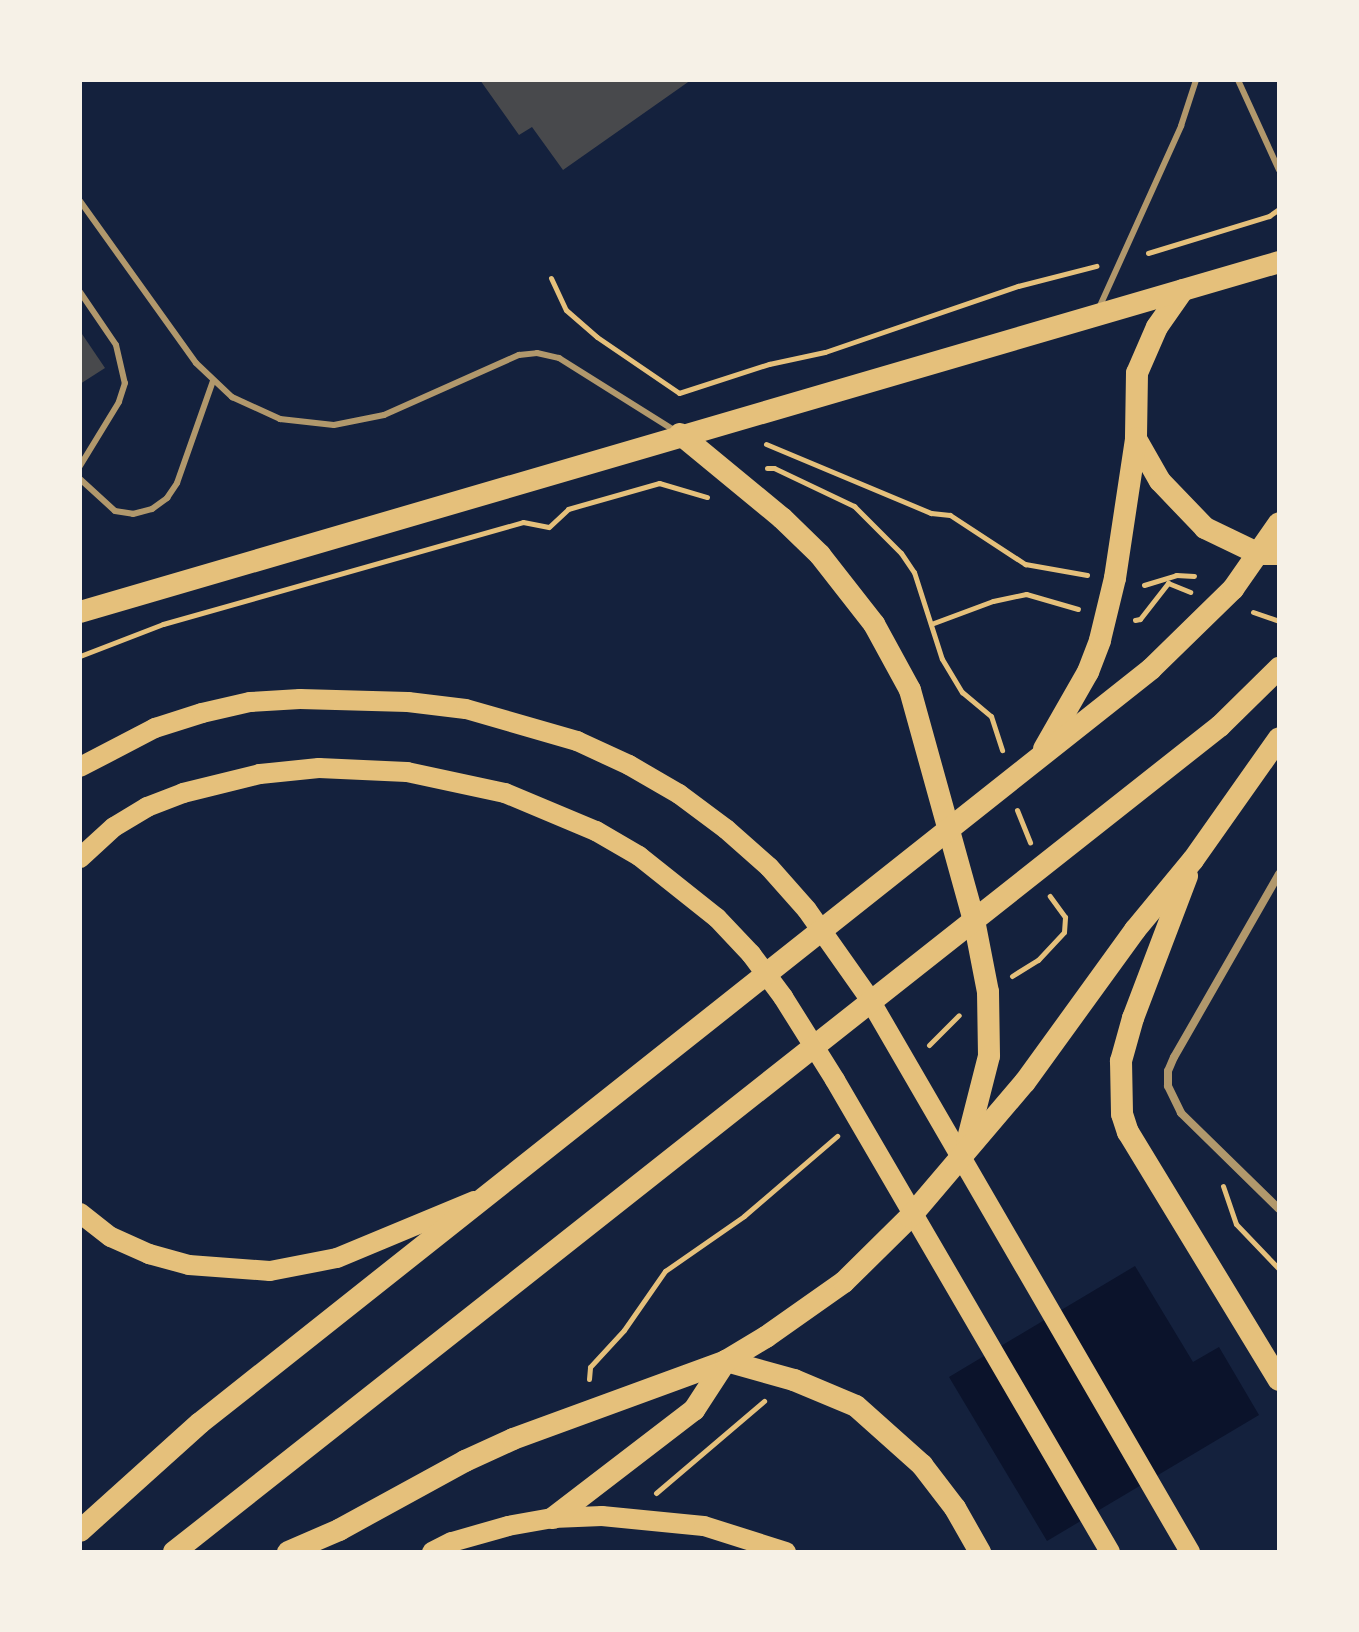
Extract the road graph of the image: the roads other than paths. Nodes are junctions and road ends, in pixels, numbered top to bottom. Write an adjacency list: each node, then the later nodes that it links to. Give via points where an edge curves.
1 (1196, 80): 8 (lane, via 1181,126)
2 (1238, 80): 3 (lane)
3 (1279, 170)
4 (80, 201): 9 (lane)
5 (1279, 262): 6 (highway)
6 (1183, 290): 8 (highway); 11 (highway, via 1157,327 1137,373)
7 (80, 292): 12 (lane, via 116,345 125,383)
8 (1096, 314): 10 (highway)
9 (213, 381): 10 (lane, via 232,397 280,419 334,425 384,415 519,355 537,353 559,358); 13 (lane, via 167,498 133,514 115,511)
10 (680, 434): 16 (highway); 21 (highway, via 820,555 881,634 910,690)
11 (1136, 439): 15 (highway, via 1160,481 1205,528); 19 (highway, via 1100,640 1088,672)
12 (80, 466)
13 (80, 479)
14 (1279, 523): 15 (highway)
15 (1269, 554): 19 (highway, via 1180,644)
16 (80, 612)
17 (1279, 668): 25 (highway, via 1220,726)
18 (1279, 738): 23 (highway)
19 (1037, 761): 21 (highway)
20 (80, 767): 42 (main road, via 155,728 250,702 408,702 480,712 577,741 679,794 769,867 858,983 895,1038)
21 (950, 830): 25 (highway); 27 (highway)
22 (80, 858): 41 (main road, via 114,827 183,793 260,774 319,768 407,772 505,793 562,815 639,856 717,918 783,997)
23 (1193, 860): 26 (highway, via 1135,930 1025,1082); 31 (highway, via 1133,1018 1121,1061 1122,1114)
24 (1279, 874): 28 (street, via 1168,1071 1168,1086 1181,1113)
25 (974, 920): 26 (highway, via 988,992 989,1056); 35 (highway)
26 (964, 1151): 30 (highway, via 910,1217 844,1282)
27 (478, 1200): 29 (main road, via 337,1258 270,1271 189,1265 149,1254 111,1237); 34 (highway, via 200,1423)
28 (1279, 1209)
29 (80, 1213)
30 (726, 1361): 32 (highway, via 694,1410); 33 (highway, via 465,1461); 40 (highway, via 794,1380 856,1406 922,1465)
31 (1279, 1380)
32 (553, 1518): 38 (main road, via 508,1526); 39 (main road, via 634,1517 704,1526)
33 (339, 1530): 36 (highway); 37 (highway)
34 (80, 1531)
35 (174, 1552)
36 (288, 1552)
37 (311, 1552)
38 (432, 1552)
39 (786, 1552)
40 (980, 1552)
41 (1110, 1552)
42 (1190, 1552)

